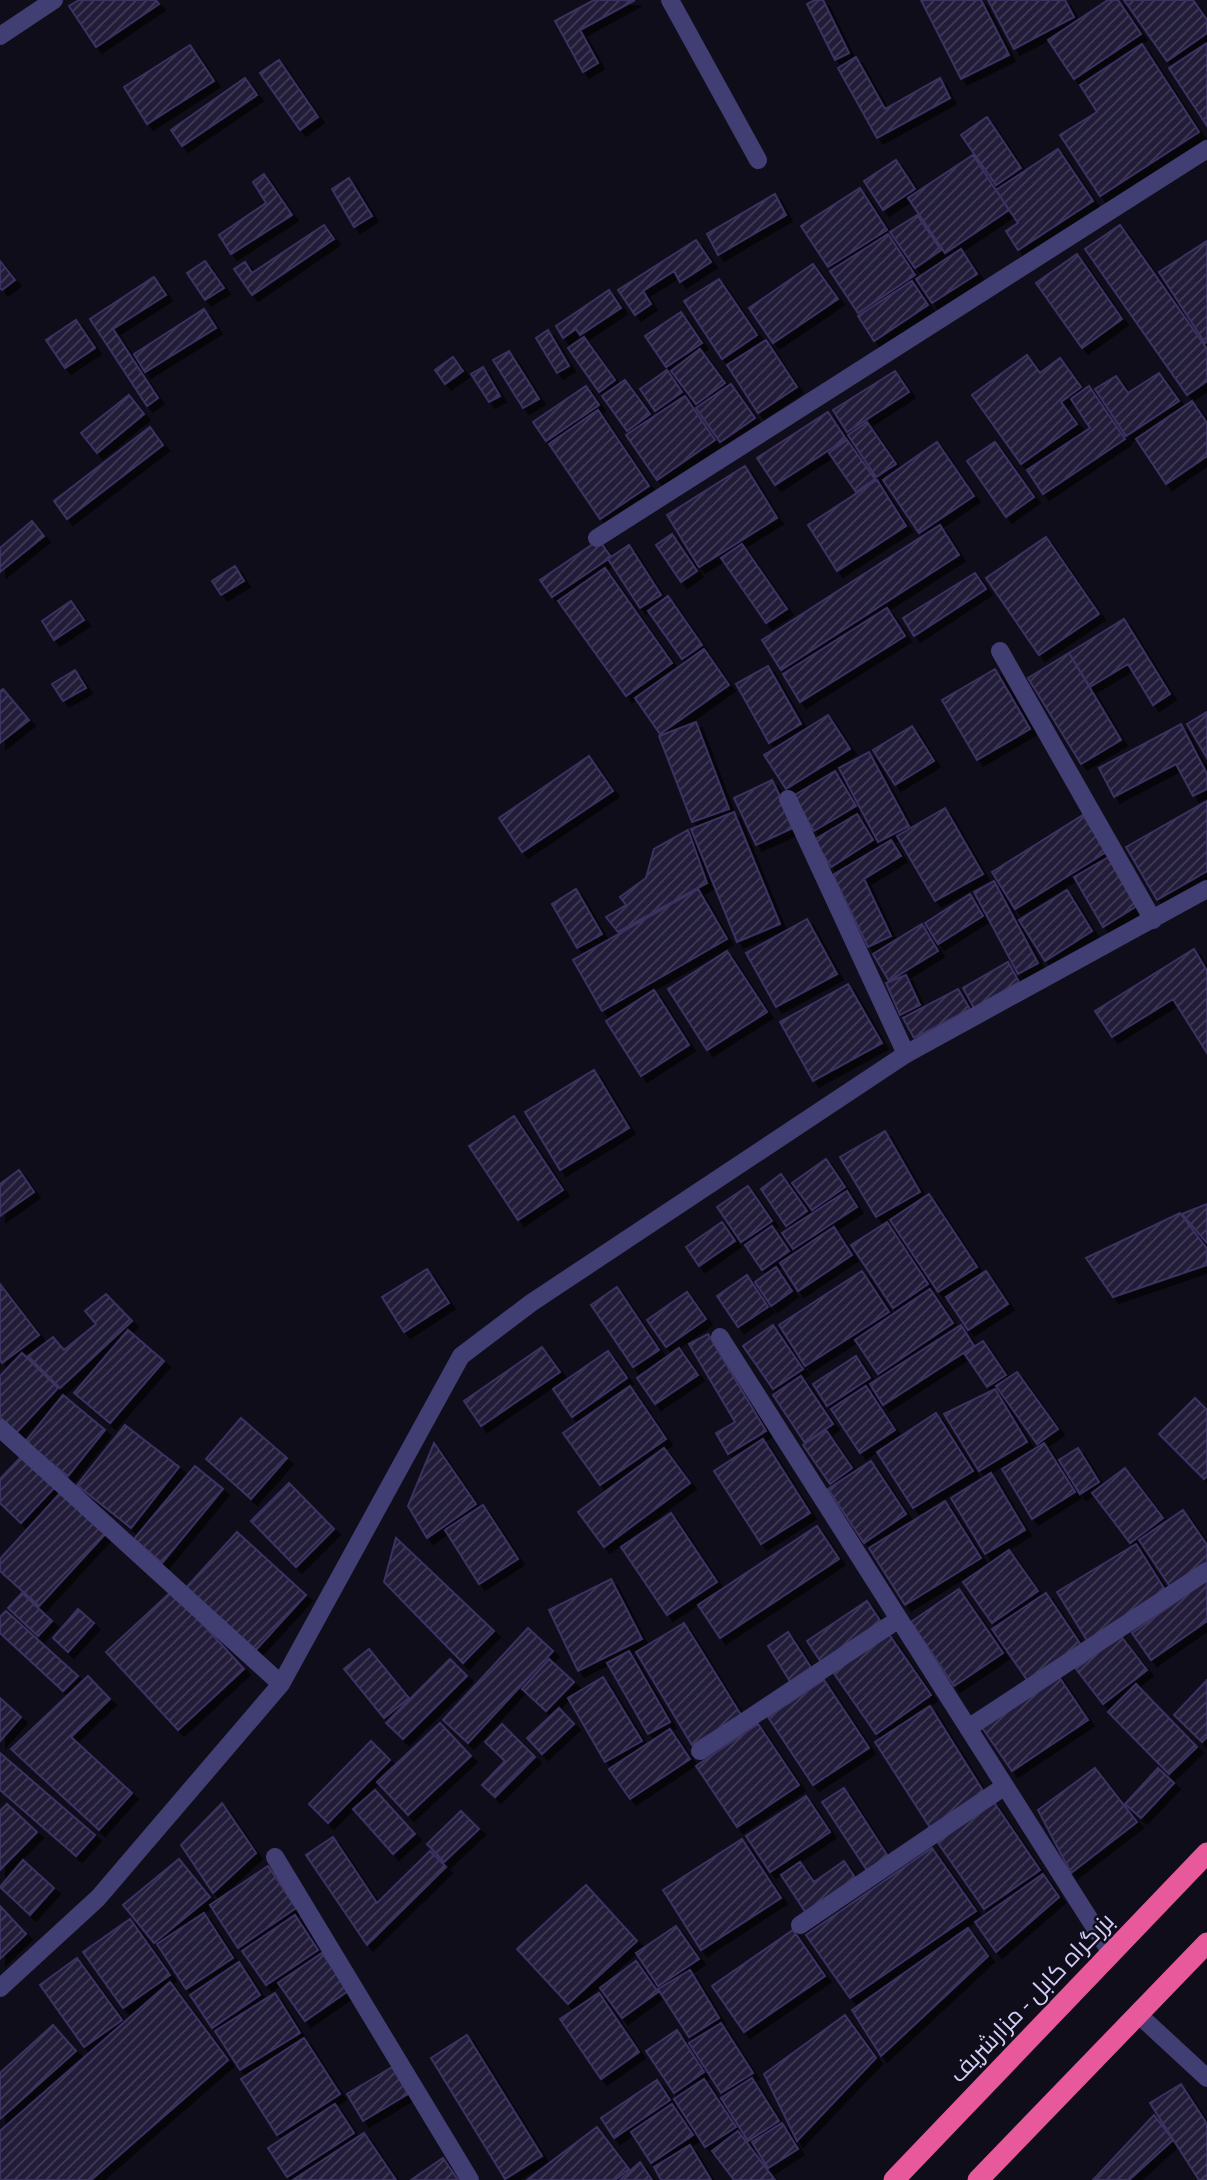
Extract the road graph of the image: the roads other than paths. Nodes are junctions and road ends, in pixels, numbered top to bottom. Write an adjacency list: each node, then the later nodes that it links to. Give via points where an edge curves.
1 (54, 0): 3 (street)
2 (670, 0): 5 (street)
3 (0, 36)
4 (1207, 149): 6 (street)
5 (758, 160)
6 (597, 538)
7 (1000, 651): 10 (street)
8 (788, 799): 11 (street)
9 (1207, 890): 10 (street)
10 (1153, 920): 11 (street)
11 (906, 1054): 16 (street, via 531,1303 461,1356)
12 (720, 1337): 15 (street)
13 (0, 1428): 16 (street)
14 (1207, 1571): 17 (street)
15 (899, 1619): 17 (street); 18 (street)
16 (281, 1684): 25 (street, via 98,1898)
17 (968, 1728): 19 (street)
18 (700, 1751)
19 (1005, 1786): 22 (street); 24 (street)
20 (1207, 1853): 24 (highway, بزرگراه کابل - مزارشریف)
21 (275, 1857): 28 (street)
22 (800, 1925)
23 (1207, 1943): 26 (highway)
24 (1111, 1953): 29 (highway, بزرگراه کابل - مزارشریف)
25 (0, 1988)
26 (1139, 2015): 27 (street); 30 (highway)
27 (1207, 2078)
28 (470, 2180)
29 (894, 2180)
30 (978, 2180)

